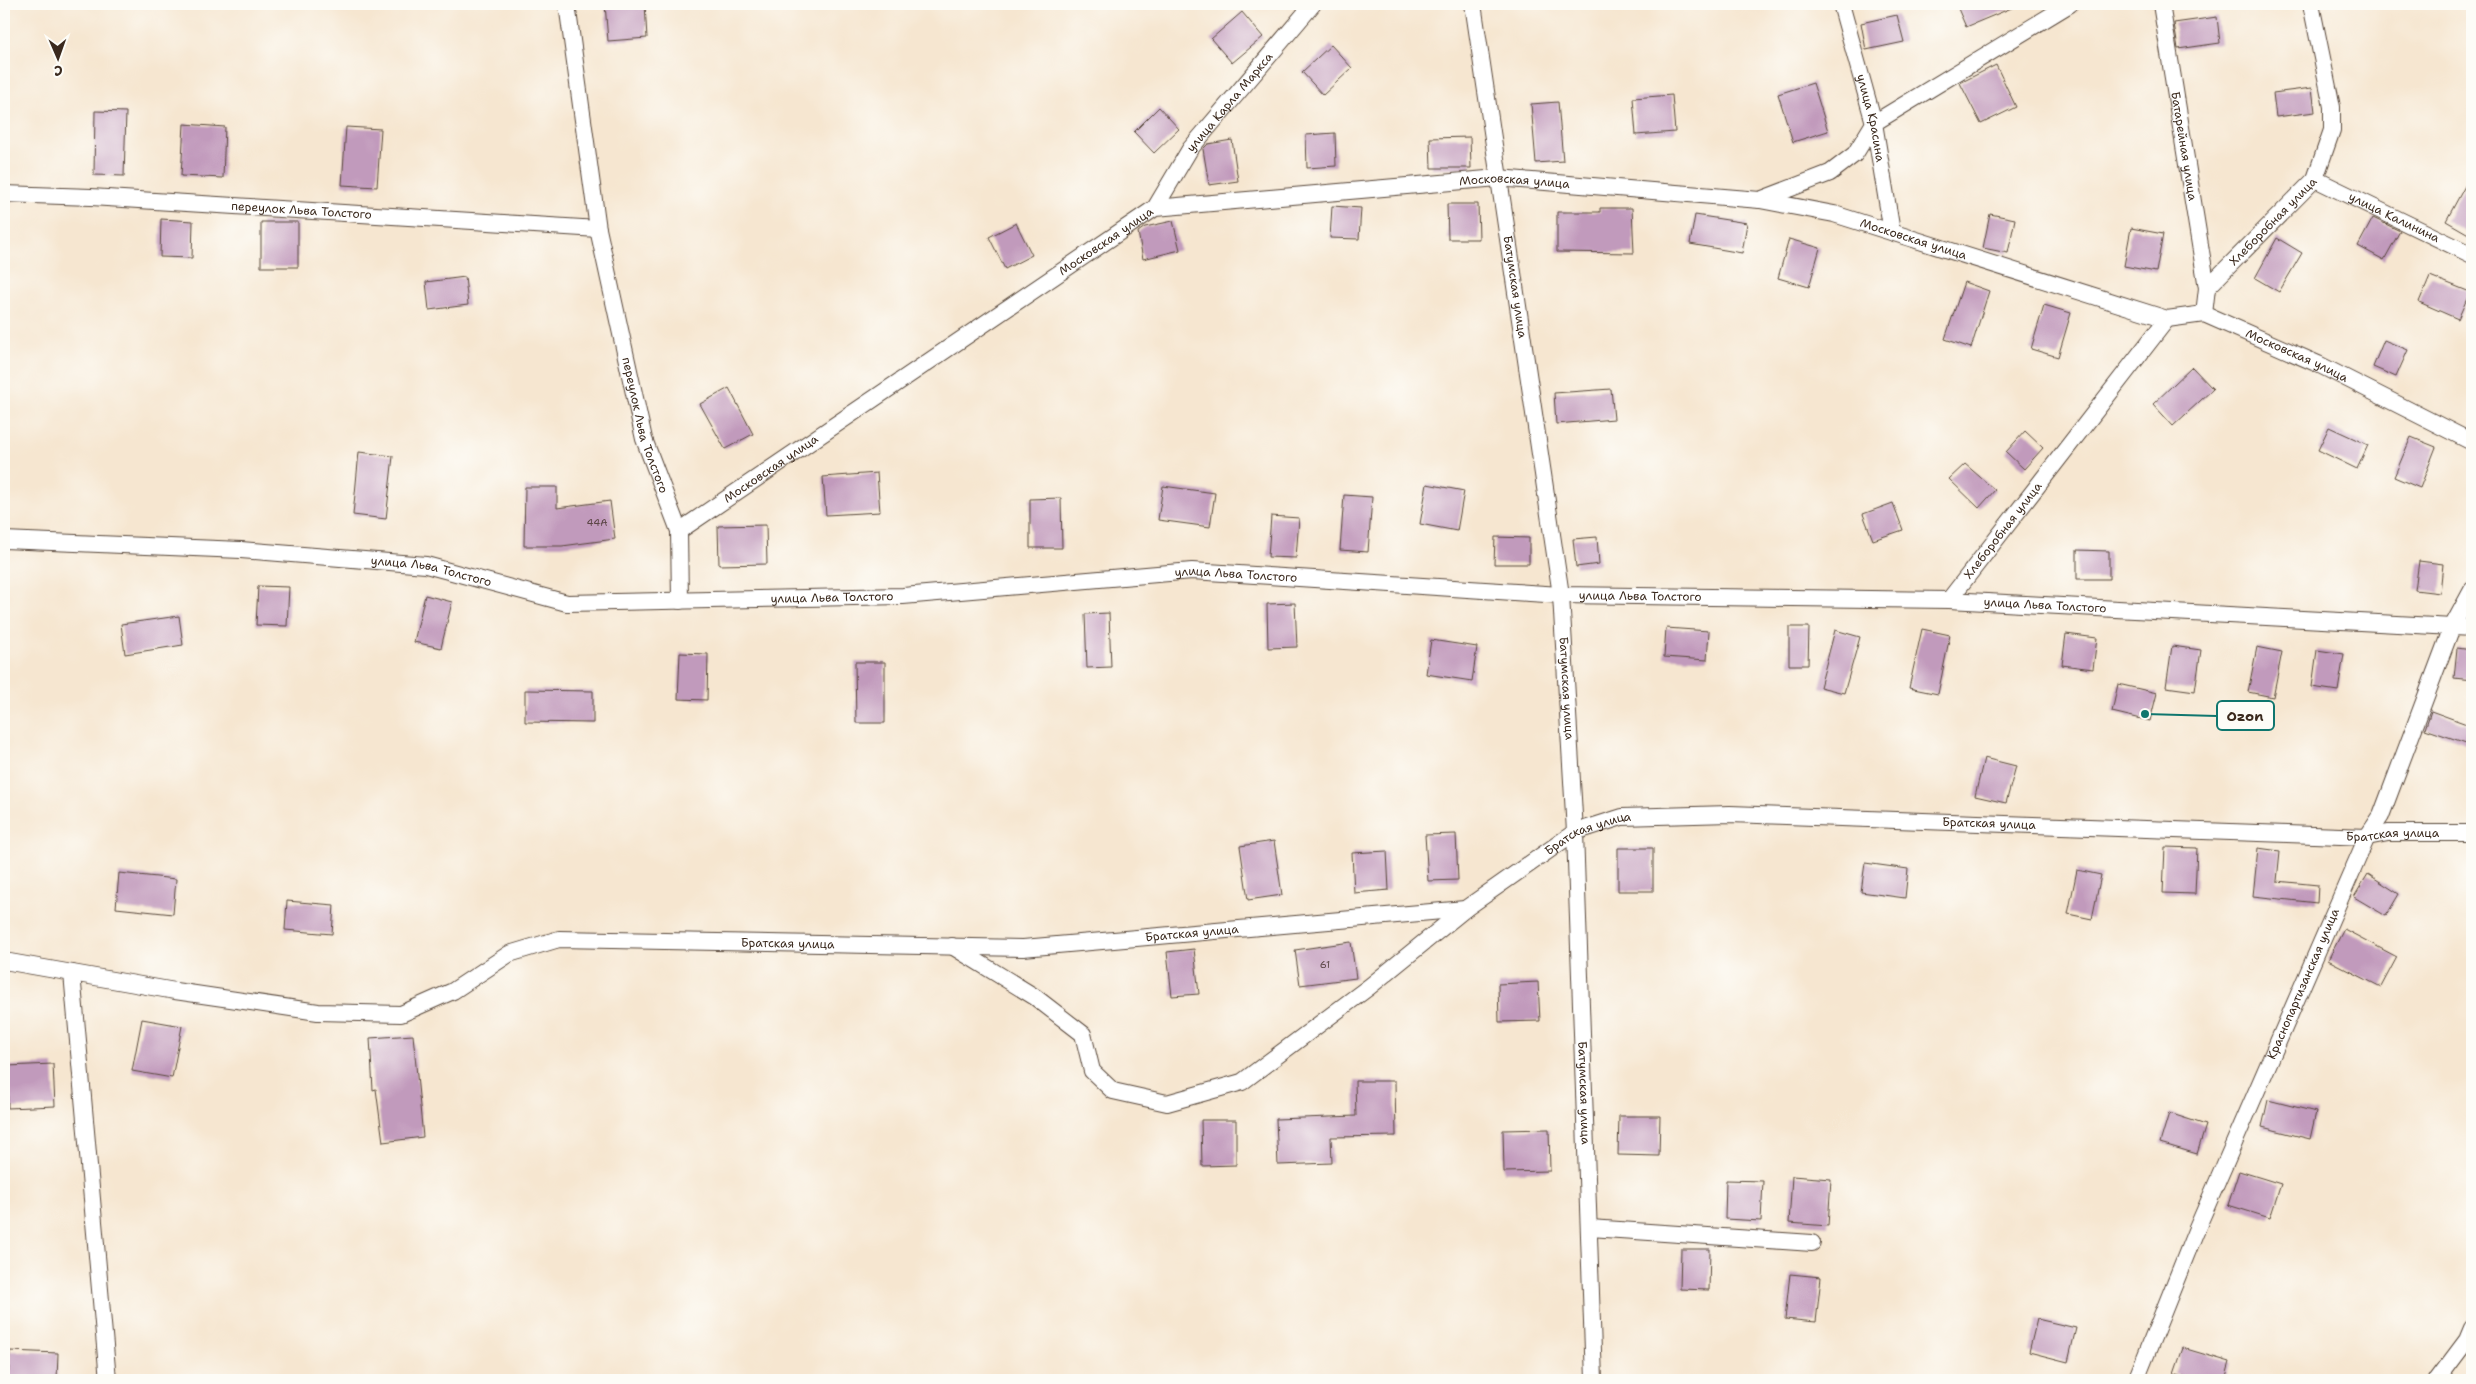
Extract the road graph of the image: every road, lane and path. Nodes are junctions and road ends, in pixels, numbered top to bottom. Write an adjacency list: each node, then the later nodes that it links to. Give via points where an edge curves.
1 (567, 4): 14 (street, переулок Льва Толстого)
2 (1313, 4): 13 (street, улица Карла Маркса, via 1190,149)
3 (1473, 4): 9 (street, Батумская улица)
4 (1841, 4): 8 (street, улица Красина)
5 (2070, 4): 8 (street)
6 (2161, 4): 17 (street, Батарейная улица)
7 (2311, 4): 10 (street, Хлеборобная улица, via 2332,107 2332,130)
8 (1874, 123): 12 (street, via 1855,154 1830,172); 15 (street, улица Красина)
9 (1498, 178): 12 (street, Московская улица); 13 (street, Московская улица); 24 (street, Батумская улица)
10 (2315, 179): 16 (street, улица Калинина); 17 (street, Хлеборобная улица)
11 (4, 194): 14 (street, переулок Льва Толстого, via 92,196)
12 (1760, 200): 15 (street, Московская улица, via 1834,214)
13 (1155, 208): 21 (street, Московская улица)
14 (598, 228): 21 (street, переулок Льва Толстого, via 644,439)
15 (1892, 232): 19 (street, Московская улица)
16 (2472, 255)
17 (2207, 288): 18 (street)
18 (2204, 314): 19 (street, Московская улица); 20 (street, Московская улица, via 2318,364)
19 (2167, 319): 25 (street, Хлеборобная улица)
20 (2472, 442)
21 (679, 531): 26 (street)
22 (4, 540): 26 (street, улица Льва Толстого, via 241,550 416,564 568,603)
23 (2472, 590): 27 (street, Краснопартизанская улица)
24 (1561, 595): 25 (street, улица Льва Толстого); 26 (street, улица Льва Толстого, via 1192,571 903,596); 29 (street, Батумская улица)
25 (1949, 600): 27 (street, улица Льва Толстого)
26 (680, 601)
27 (2452, 627): 28 (street, улица Льва Толстого); 31 (street, Краснопартизанская улица, via 2381,816)
28 (2472, 628)
29 (1574, 832): 31 (street, Братская улица, via 1622,817 1730,814); 32 (street, Братская улица); 36 (street, Батумская улица)
30 (2472, 833): 31 (street, Братская улица, via 2388,833)
31 (2367, 837): 41 (street, Краснопартизанская улица, via 2195,1234)
32 (1465, 909): 33 (street, Братская улица, via 1023,948); 33 (street, via 1369,987 1242,1082 1168,1103 1112,1091 1092,1071 1083,1034 1035,997)
33 (951, 946): 35 (street, Братская улица, via 559,939 509,954 453,991 401,1014 318,1012)
34 (4, 961): 35 (street, Братская улица)
35 (72, 973): 39 (street)
36 (1590, 1228): 37 (street); 40 (street, Батумская улица)
37 (1812, 1243)
38 (2472, 1328): 42 (street, via 2467,1340)
39 (108, 1380)
40 (1594, 1380)
41 (2136, 1380)
42 (2437, 1380)

